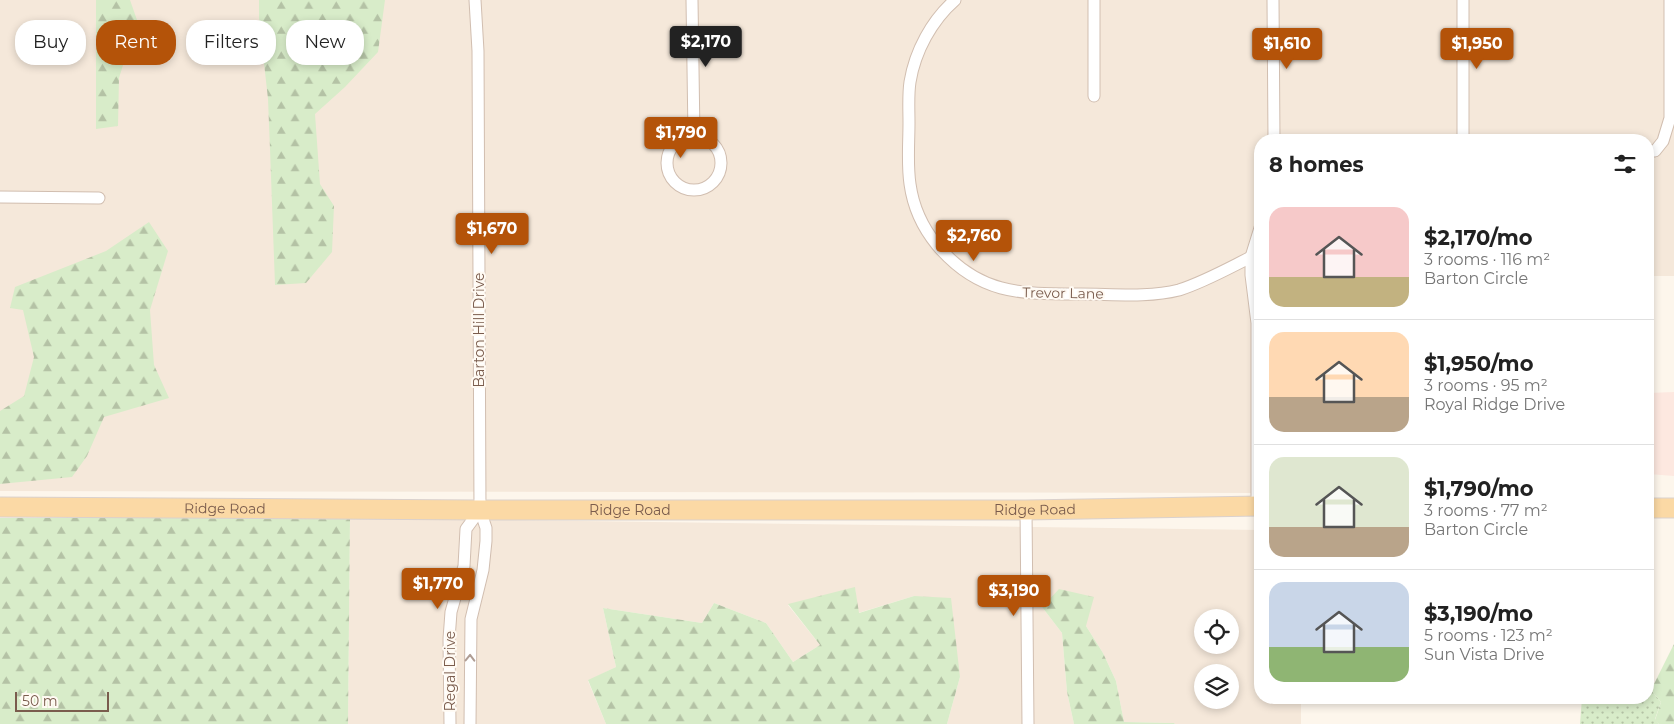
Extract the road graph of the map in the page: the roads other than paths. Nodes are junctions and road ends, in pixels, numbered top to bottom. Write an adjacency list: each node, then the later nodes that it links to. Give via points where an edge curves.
1 (475, 0): 22 (street, Barton Hill Drive)
2 (692, 0): 11 (street)
3 (955, 0): 16 (street, Trevor Lane, via 936,21 916,60 910,81 908,160 915,205 930,236 960,269 989,285 1033,294 1153,294 1204,281)
4 (1094, 0): 8 (street)
5 (1273, 0): 9 (street)
6 (1464, 0): 10 (street)
7 (1670, 0): 12 (street, via 1670,118 1663,140)
8 (1094, 96)
9 (1274, 134)
10 (1464, 134)
11 (694, 136): 11 (street, via 716,148 721,164 710,186 694,191 676,184 667,168 670,150 684,138)
12 (1654, 151)
13 (0, 197): 14 (street)
14 (99, 198)
15 (1254, 247): 16 (street)
16 (1251, 257): 17 (street)
17 (1254, 290)
18 (1254, 506): 23 (main road, Ridge Road)
19 (0, 507): 22 (main road, Ridge Road)
20 (1654, 508): 21 (main road)
21 (1674, 508)
22 (480, 510): 23 (main road, Ridge Road); 24 (street, Regal Drive, one-way to 22, via 471,619 483,570 486,541); 25 (street, Regal Drive, via 466,529 464,566 451,612)
23 (1026, 510): 28 (street)
24 (470, 682): 25 (street); 27 (street, Regal Drive)
25 (450, 683): 26 (street, Regal Drive)
26 (450, 724)
27 (470, 724)
28 (1028, 724)

